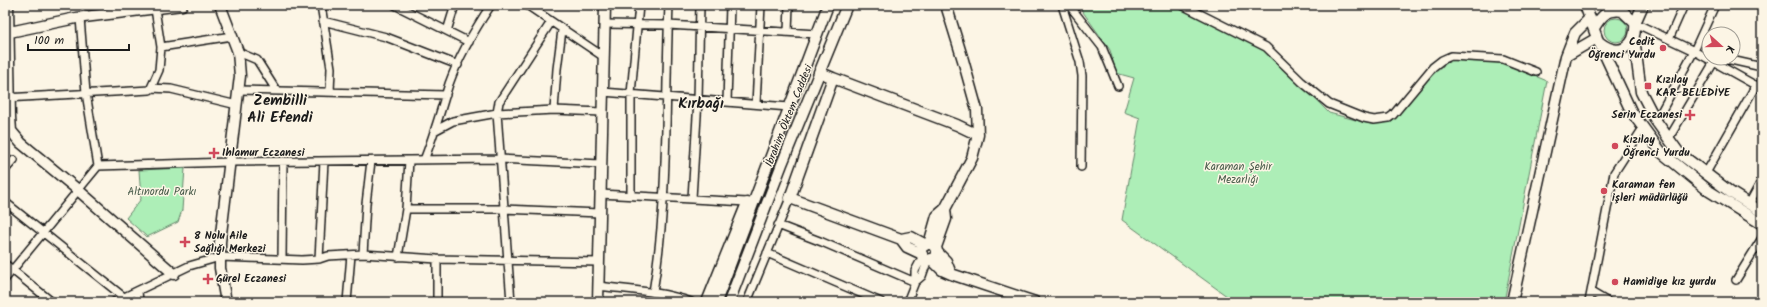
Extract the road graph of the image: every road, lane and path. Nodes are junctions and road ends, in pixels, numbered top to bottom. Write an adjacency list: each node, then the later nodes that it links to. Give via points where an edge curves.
1 (8, 5): 41 (street)
2 (182, 5): 27 (street)
3 (220, 5): 44 (street)
4 (321, 5): 30 (street)
5 (395, 5): 39 (street)
6 (455, 5): 39 (street)
7 (491, 5): 48 (street)
8 (527, 5): 31 (street)
9 (605, 5): 33 (street)
10 (639, 5): 34 (street)
11 (669, 5): 35 (street)
12 (700, 5): 36 (street)
13 (730, 5): 37 (street)
14 (761, 5): 40 (street)
15 (789, 5): 42 (street)
16 (828, 5): 43 (street, İbrahim Öktem Caddesi)
17 (847, 5): 61 (street, İbrahim Öktem Caddesi)
18 (946, 5): 88 (street, via 977,110)
19 (1062, 5): 102 (street, via 1082,76)
20 (1069, 5): 64 (street, via 1102,47)
21 (1182, 5): 62 (street, via 1266,47 1329,104 1374,120 1394,115 1433,67 1451,56 1504,59)
22 (1585, 5): 29 (street)
23 (1643, 5): 32 (street)
24 (1684, 5): 47 (street)
25 (1715, 5): 50 (street)
26 (1620, 7): 32 (street); 45 (street, via 1602,15)
27 (150, 8): 28 (street); 49 (street)
28 (80, 18): 41 (street); 71 (street)
29 (1590, 18): 45 (street); 54 (street, via 1575,33)
30 (323, 21): 57 (street, via 386,38); 69 (street, via 331,68)
31 (550, 22): 38 (street); 83 (street, via 499,102)
32 (1635, 23): 46 (street); 47 (street)
33 (604, 24): 34 (street); 55 (street)
34 (637, 24): 35 (street); 72 (street)
35 (668, 25): 36 (street); 74 (street)
36 (700, 27): 37 (street); 76 (street)
37 (729, 29): 40 (street); 77 (street)
38 (562, 30): 55 (street); 81 (street, via 556,69)
39 (447, 31): 48 (street)
40 (760, 31): 42 (street); 78 (street)
41 (7, 32): 75 (street)
42 (788, 32): 43 (street)
43 (817, 34): 80 (street, İbrahim Öktem Caddesi)
44 (232, 36): 49 (street); 51 (street)
45 (1597, 36): 46 (street, via 1606,47 1618,50 1625,48); 54 (street); 86 (street, via 1631,111)
46 (1634, 38): 85 (street, via 1641,92)
47 (1669, 39): 50 (street)
48 (469, 42): 57 (street)
49 (161, 47): 66 (street, via 159,70)
50 (1694, 51): 52 (street); 53 (street); 85 (street)
51 (238, 52): 67 (street); 68 (street, via 257,60)
52 (1701, 53)
53 (1701, 55)
54 (1566, 56): 162 (street)
55 (604, 57): 70 (street)
56 (1741, 62): 60 (street)
57 (458, 65): 73 (street)
58 (1712, 66): 89 (street)
59 (1721, 66): 65 (street)
60 (1762, 67)
61 (819, 72): 63 (street); 91 (street, İbrahim Öktem Caddesi)
62 (1536, 72)
63 (833, 78): 88 (street); 111 (street)
64 (1118, 86)
65 (1759, 87): 104 (street)
66 (151, 88): 71 (street); 79 (street, via 171,89)
67 (239, 90): 68 (street); 79 (street)
68 (276, 90): 69 (street)
69 (330, 92): 73 (street)
70 (603, 92): 72 (street); 82 (street)
71 (86, 93): 75 (street); 101 (street)
72 (631, 94): 74 (street); 108 (street)
73 (446, 95): 87 (street)
74 (667, 97): 76 (street); 109 (street)
75 (7, 98): 84 (street)
76 (698, 100): 77 (street); 110 (street)
77 (727, 102): 78 (street)
78 (756, 104): 80 (street)
79 (237, 105): 99 (street)
80 (789, 107): 90 (street, İbrahim Öktem Caddesi)
81 (554, 110): 82 (street); 83 (street)
82 (602, 112): 100 (street)
83 (497, 113): 87 (street, via 453,121); 92 (street)
84 (7, 119): 106 (street, via 11,131 21,143)
85 (1656, 121): 89 (street)
86 (1644, 128): 119 (street, via 1661,152 1709,192); 143 (street, via 1614,173)
87 (436, 130): 95 (street)
88 (978, 135): 123 (street, via 972,158 945,210 937,216)
89 (1668, 138): 104 (street, via 1679,153)
90 (777, 140): 113 (street); 155 (street, İbrahim Öktem Caddesi)
91 (788, 149): 156 (street, İbrahim Öktem Caddesi); 157 (street, via 774,202)
92 (500, 159): 95 (street); 100 (street); 116 (street)
93 (14, 160): 103 (street)
94 (409, 160): 95 (street); 98 (street); 115 (street)
95 (424, 160)
96 (282, 161): 97 (street); 99 (street); 130 (street)
97 (324, 161): 98 (street); 131 (street)
98 (371, 161): 125 (street)
99 (230, 162): 101 (street); 127 (street)
100 (601, 164): 107 (street)
101 (98, 166): 106 (street)
102 (1081, 167)
103 (5, 170)
104 (1706, 173): 114 (street)
105 (1762, 180): 114 (street)
106 (78, 190): 121 (street); 136 (street)
107 (600, 194): 108 (street); 118 (street)
108 (631, 195): 109 (street)
109 (662, 196): 110 (street); 142 (street, via 660,251)
110 (692, 198): 113 (street)
111 (790, 198): 120 (street); 123 (street, via 901,239 911,236)
112 (5, 202): 121 (street)
113 (747, 202): 154 (street)
114 (1750, 204): 117 (street)
115 (406, 209): 116 (street); 128 (street)
116 (504, 209): 118 (street); 132 (street)
117 (1762, 212)
118 (600, 213): 133 (street)
119 (1762, 224)
120 (778, 225): 124 (street); 139 (street)
121 (43, 232): 135 (street); 144 (street)
122 (1762, 238): 138 (street)
123 (929, 252): 139 (street, via 915,271); 161 (street, via 946,261 951,274)
124 (768, 253): 158 (street); 159 (street)
125 (363, 254): 126 (street); 128 (street)
126 (351, 255): 131 (street, via 328,256); 149 (street)
127 (220, 256): 130 (street); 136 (street); 148 (street)
128 (398, 257): 129 (street)
129 (437, 258): 132 (street); 150 (street)
130 (282, 259): 131 (street)
131 (319, 260)
132 (507, 260): 133 (street); 151 (street)
133 (599, 262): 140 (street)
134 (5, 264): 135 (street)
135 (12, 269): 137 (street); 145 (street)
136 (174, 274): 141 (street)
137 (5, 279)
138 (1736, 280)
139 (914, 282): 160 (street)
140 (598, 286): 142 (street); 152 (street)
141 (138, 291): 144 (street); 147 (street)
142 (653, 292): 153 (street)
143 (1591, 292): 163 (street); 164 (street)
144 (125, 298): 146 (street)
145 (52, 302)
146 (114, 302)
147 (139, 302)
148 (226, 302)
149 (347, 302)
150 (437, 302)
151 (511, 302)
152 (598, 302)
153 (691, 302)
154 (707, 302)
155 (716, 302)
156 (729, 302)
157 (736, 302)
158 (748, 302)
159 (881, 302)
160 (907, 302)
161 (1035, 302)
162 (1512, 302)
163 (1589, 302)
164 (1608, 302)

